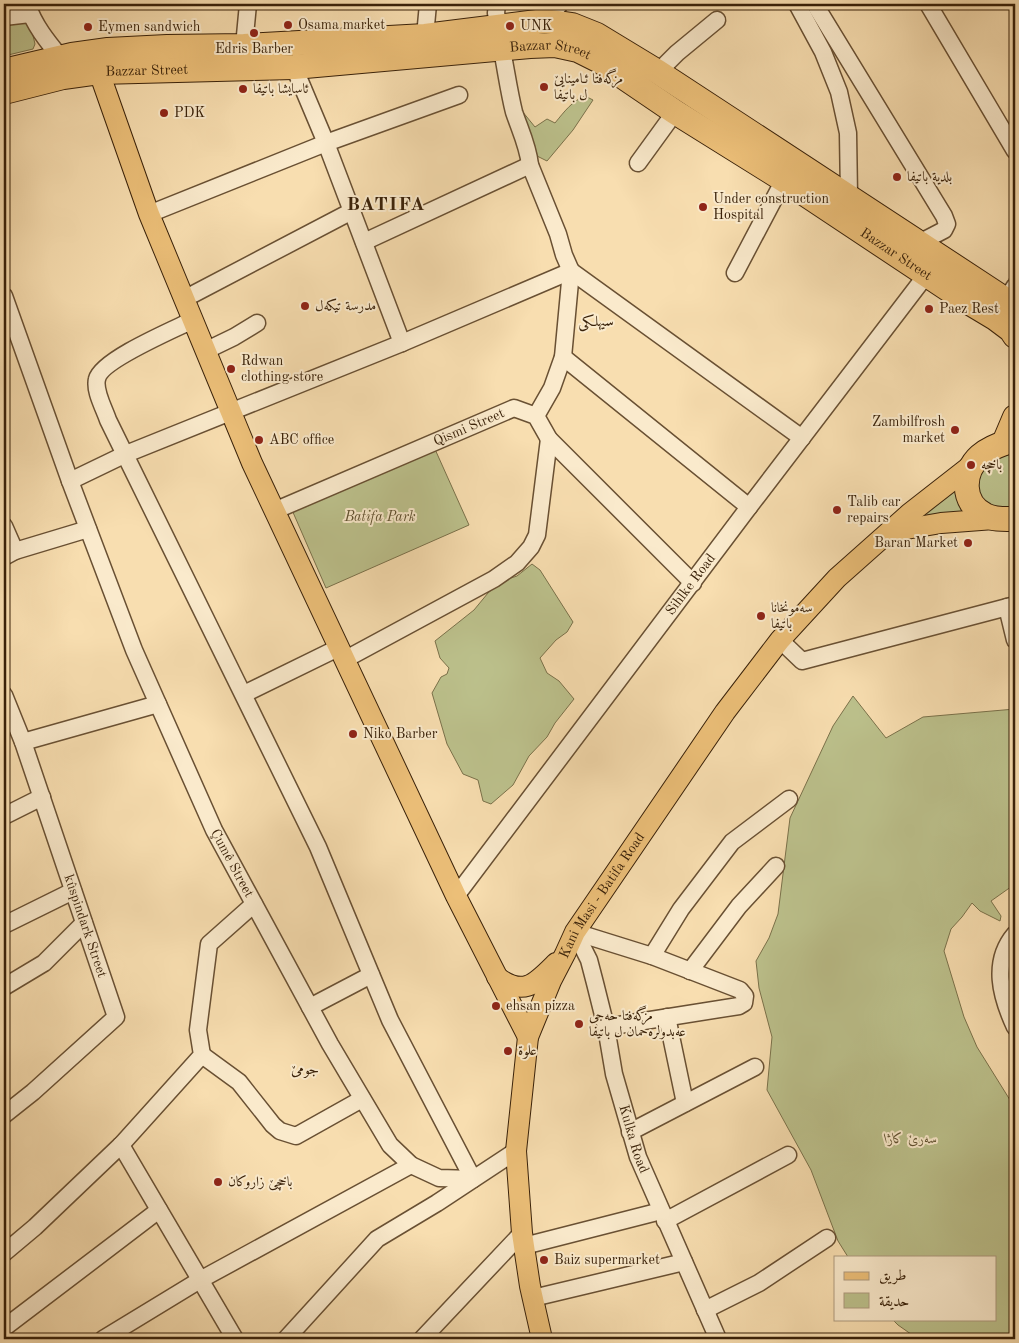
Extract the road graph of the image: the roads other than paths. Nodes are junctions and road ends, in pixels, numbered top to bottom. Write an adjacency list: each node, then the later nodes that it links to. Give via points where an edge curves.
1 (248, 4): 11 (street)
2 (428, 4): 10 (street)
3 (928, 4): 24 (street)
4 (811, 8): 28 (street, via 823,52 839,92 848,133); 32 (street, via 944,216 947,224 944,230)
5 (29, 9): 8 (street); 13 (street, via 42,35)
6 (552, 12): 7 (highway, Bazzar Street); 18 (highway, Bazzar Street, via 566,23 597,35)
7 (498, 15): 10 (highway, Bazzar Street)
8 (4, 17)
9 (717, 20): 18 (street)
10 (425, 36): 11 (highway, Bazzar Street)
11 (244, 46): 14 (highway, Bazzar Street)
12 (502, 50): 15 (highway, Bazzar Street); 22 (highway, Bazzar Street, via 530,46 578,50 600,61); 26 (street, via 514,112 529,153)
13 (61, 58): 14 (highway, Bazzar Street, via 108,50); 16 (highway, Bazzar Street)
14 (167, 58): 15 (highway, Bazzar Street); 17 (highway, Bazzar Street)
15 (294, 67): 23 (street)
16 (4, 70)
17 (99, 72): 19 (highway, Bazzar Street, via 63,77); 30 (main road)
18 (658, 72): 21 (highway, Bazzar Street)
19 (4, 92)
20 (459, 95): 23 (street)
21 (698, 98): 22 (highway); 28 (highway, Bazzar Street)
22 (680, 115): 25 (street); 27 (highway, Bazzar Street)
23 (326, 144): 29 (street); 30 (street)
24 (1015, 151)
25 (638, 163)
26 (530, 165): 31 (street); 33 (street)
27 (784, 180): 34 (street); 35 (highway, Bazzar Street)
28 (849, 196): 32 (highway, Bazzar Street)
29 (352, 211): 31 (street); 38 (street)
30 (149, 214): 38 (main road)
31 (364, 242): 42 (street)
32 (918, 243): 37 (highway, Bazzar Street)
33 (571, 271): 42 (street); 44 (street); 48 (street)
34 (735, 273)
35 (927, 274): 41 (highway, Bazzar Street, via 995,318); 48 (street, Sihlke Road)
36 (4, 296): 53 (street, Çumê Street)
37 (1012, 298)
38 (184, 299): 39 (main road)
39 (193, 320): 43 (main road); 51 (street, via 117,358 97,378 97,389 108,420)
40 (257, 323): 43 (street)
41 (1015, 336)
42 (402, 343): 45 (street)
43 (205, 351): 45 (main road)
44 (563, 357): 46 (street, via 552,388); 54 (street)
45 (230, 411): 51 (street); 55 (main road)
46 (536, 416): 49 (street); 55 (street, Qismi Street, via 514,408)
47 (1015, 417): 50 (highway)
48 (802, 438): 54 (street, Sihlke Road)
49 (549, 439): 61 (street); 65 (street, via 537,535 517,562 494,579)
50 (1010, 441): 52 (highway, via 986,452)
51 (126, 454): 53 (street); 66 (street)
52 (973, 464): 56 (highway, via 966,486 969,497 984,514); 59 (main road, Kani Masi - Batifa Road)
53 (70, 481): 58 (street, Çumê Street)
54 (749, 507): 61 (street, Sihlke Road)
55 (274, 510): 65 (main road)
56 (1005, 519): 59 (main road, via 941,523)
57 (4, 526): 60 (street)
58 (88, 529): 60 (street); 68 (street, Çumê Street)
59 (889, 532): 63 (main road, Kani Masi - Batifa Road, via 837,578)
60 (9, 554)
61 (693, 583): 75 (street, Sihlke Road)
62 (1011, 606): 63 (street, via 802,661); 64 (street)
63 (780, 640): 79 (main road, Kani Masi - Batifa Road, via 714,727)
64 (1015, 640)
65 (341, 654): 66 (street); 75 (main road)
66 (244, 694): 84 (street, via 318,847)
67 (5, 701): 69 (street, kûspindark Street)
68 (158, 704): 69 (street); 76 (street, Çumê Street, via 214,830)
69 (24, 742): 70 (street, kûspindark Street)
70 (42, 797): 72 (street); 74 (street, kûspindark Street)
71 (790, 799): 82 (street, via 732,842 681,909)
72 (4, 816)
73 (776, 866): 83 (street, via 739,906)
74 (73, 890): 77 (street, kûspindark Street); 78 (street)
75 (456, 896): 85 (main road)
76 (254, 904): 87 (street, Çumê Street); 92 (street, via 209,944 198,1030)
77 (84, 923): 86 (street, via 44,963); 96 (street, kûspindark Street, via 116,1017)
78 (4, 925)
79 (575, 932): 81 (main road, Kani Masi - Batifa Road); 82 (street); 89 (street, Kulka Road, via 589,960)
80 (1015, 934): 90 (street, via 1002,957 999,973 1006,1007)
81 (565, 954): 85 (main road, via 528,986 516,988); 91 (main road, Kani Masi - Batifa Road)
82 (652, 956): 83 (street)
83 (690, 971): 88 (street, via 740,990 745,996 744,1003)
84 (372, 975): 87 (street); 102 (street, via 390,1020)
85 (497, 977): 91 (main road)
86 (4, 987)
87 (310, 1007): 94 (street, Çumê Street)
88 (667, 1017): 89 (street); 95 (street)
89 (606, 1027): 97 (street, Kulka Road, via 614,1074)
90 (1015, 1027)
91 (528, 1038): 99 (main road, Kani Masi - Batifa Road)
92 (202, 1055): 94 (street, via 239,1082 273,1125 296,1136); 98 (street)
93 (755, 1067): 95 (street)
94 (362, 1099): 101 (street, Çumê Street, via 390,1145)
95 (685, 1103): 97 (street)
96 (4, 1115)
97 (630, 1132): 104 (street, Kulka Road)
98 (121, 1145): 103 (street); 107 (street)
99 (516, 1151): 102 (street); 106 (main road, Kani Masi - Batifa Road)
100 (788, 1155): 104 (street)
101 (411, 1165): 102 (street, Çumê Street, via 439,1178); 109 (street)
102 (473, 1179): 115 (street, via 377,1238)
103 (159, 1210): 109 (street); 112 (street)
104 (663, 1216): 106 (street); 108 (street, Kulka Road)
105 (827, 1238): 111 (street, via 759,1283)
106 (523, 1240): 110 (main road, Kani Masi - Batifa Road); 116 (street)
107 (4, 1253)
108 (684, 1262): 110 (street); 111 (street, Kulka Road)
109 (200, 1280): 113 (street); 114 (street)
110 (533, 1298): 117 (main road, Kani Masi - Batifa Road)
111 (705, 1310): 118 (street, Kulka Road)
112 (4, 1328)
113 (103, 1339)
114 (234, 1339)
115 (286, 1339)
116 (422, 1339)
117 (542, 1339)
118 (718, 1339)

